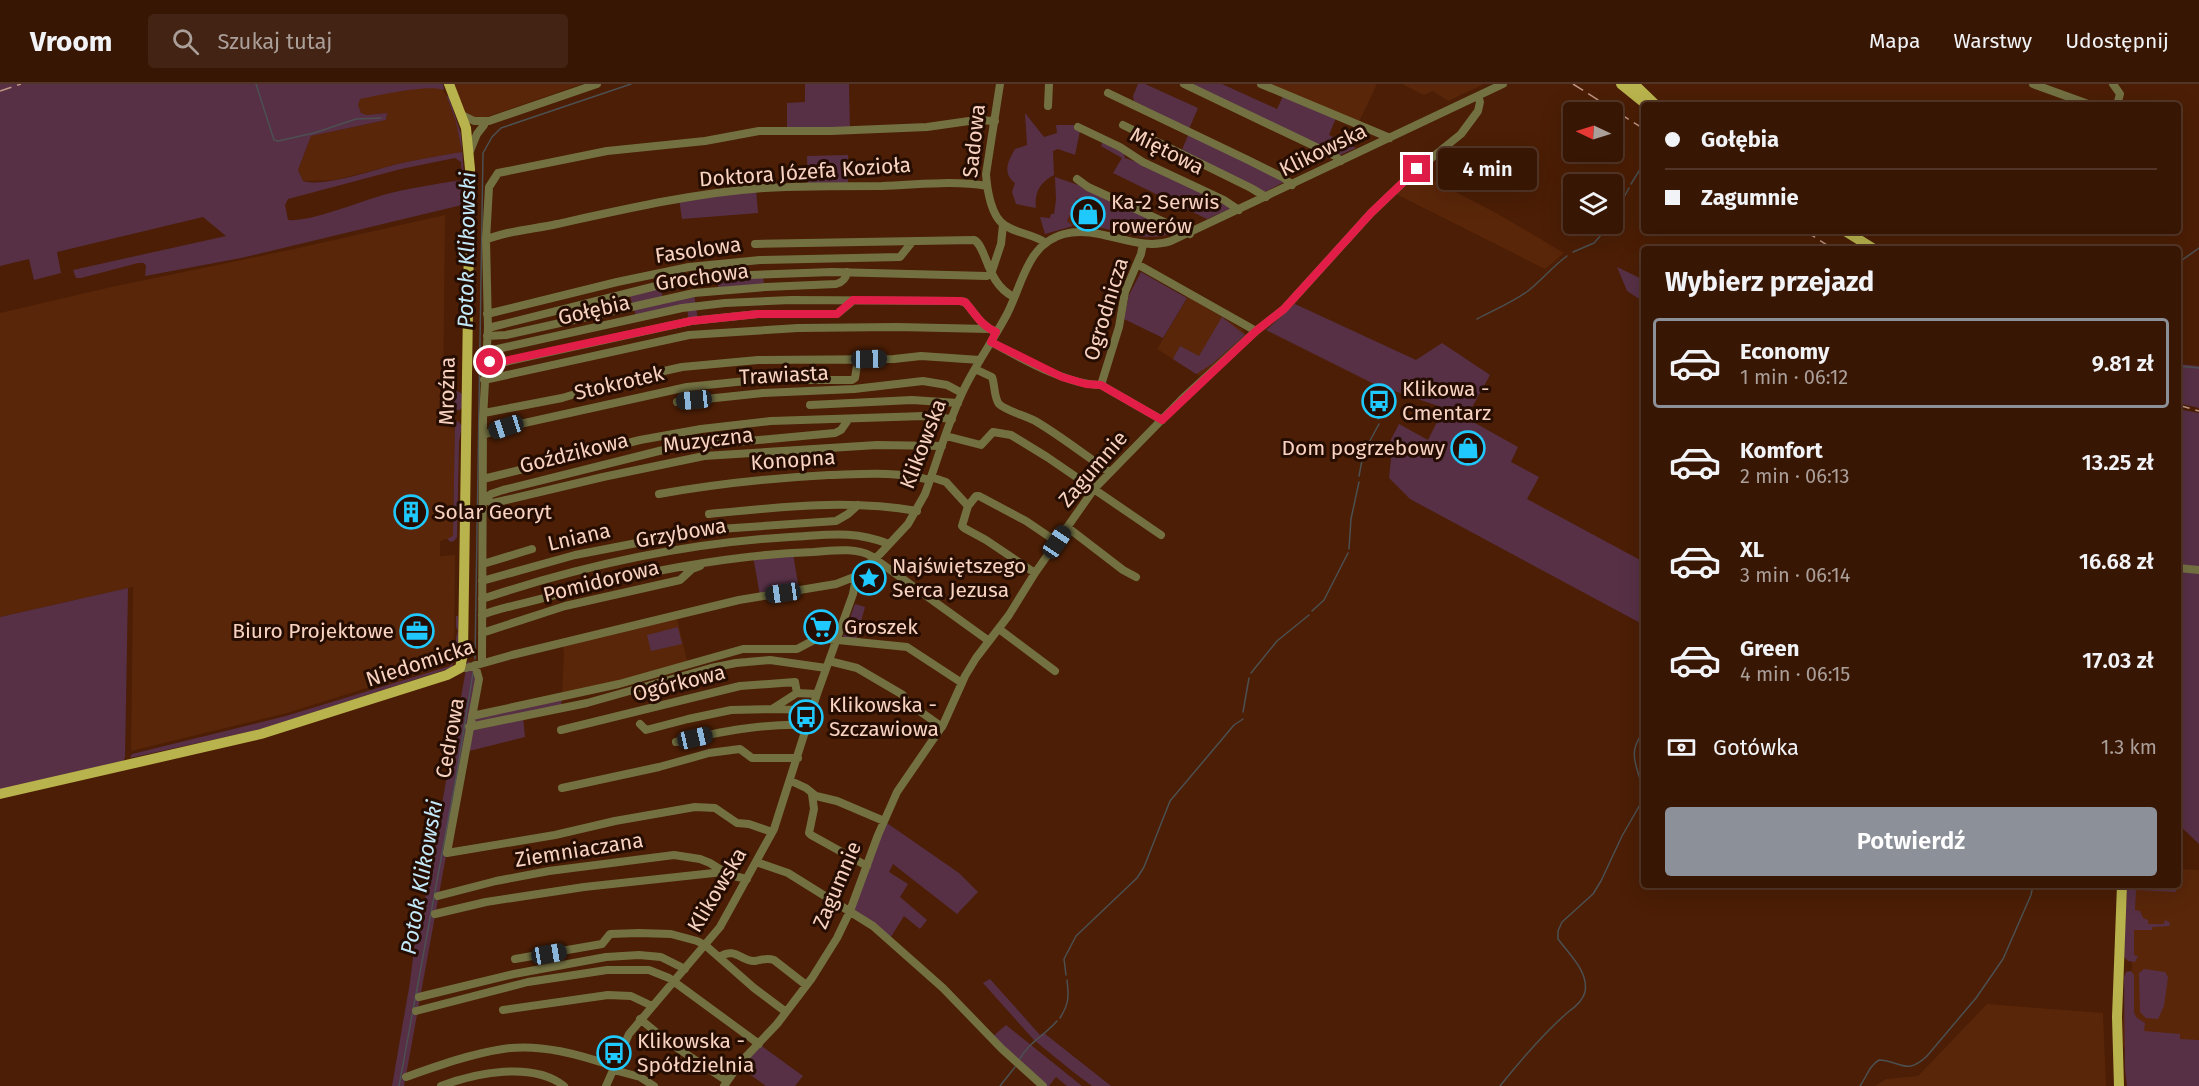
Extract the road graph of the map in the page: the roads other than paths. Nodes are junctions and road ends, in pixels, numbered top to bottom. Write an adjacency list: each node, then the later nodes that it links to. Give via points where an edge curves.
1 (449, 84): 21 (main road, Mroźna)
2 (597, 84): 20 (street)
3 (1000, 84): 19 (street, Sadowa)
4 (1049, 84): 18 (street)
5 (1184, 84): 26 (street)
6 (1261, 84): 24 (street)
7 (1503, 84): 13 (street, Klikowska)
8 (1621, 84): 14 (main road)
9 (1634, 84): 15 (main road)
10 (2033, 84): 16 (street)
11 (2113, 84): 17 (street, via 2120,94)
12 (1108, 93): 28 (street)
13 (1478, 96): 24 (street, Klikowska); 48 (street, Zagumnie, via 1478,111 1469,125 1413,172 1284,309)
14 (1643, 102)
15 (1653, 102)
16 (2083, 102)
17 (2117, 102)
18 (1048, 106)
19 (995, 121): 29 (street, Sadowa); 35 (street, Cedrowa, via 840,131 759,131 607,151 498,173 489,187)
20 (487, 123): 21 (street, via 475,128); 25 (street, via 477,134)
21 (470, 124): 25 (main road, Mroźna)
22 (1123, 125): 30 (street)
23 (1078, 127): 31 (street, Miętowa)
24 (1390, 138): 26 (street, Klikowska)
25 (470, 155): 101 (main road, Mroźna)
26 (1341, 161): 28 (street, Klikowska)
27 (1077, 179): 33 (street)
28 (1292, 185): 30 (street, Klikowska)
29 (987, 186): 32 (street, Sadowa); 35 (street, Doktora Józefa Kozioła, via 964,182 747,190 601,213)
30 (1266, 197): 31 (street, Klikowska)
31 (1239, 210): 33 (street, Klikowska)
32 (1003, 225): 37 (street); 43 (street)
33 (1190, 234): 39 (street, Klikowska, via 1164,244)
34 (1850, 234): 40 (main road)
35 (486, 240): 46 (street, Cedrowa)
36 (912, 242): 38 (street, Fasolowa); 43 (street, Fasolowa, via 978,242); 46 (street, Fasolowa, via 900,257 760,260 678,269)
37 (1046, 243): 39 (street, Klikowska, via 1079,232); 44 (street, Klikowska, via 1030,261)
38 (755, 244)
39 (1143, 244): 41 (street, Ogrodnicza)
40 (1869, 246)
41 (1137, 264): 48 (street); 57 (street, Ogrodnicza, via 1125,292)
42 (847, 272): 43 (street, Grochowa); 49 (street, Grochowa, via 687,280); 49 (street, Grochowa, via 841,283 836,284 694,293 506,335 494,337)
43 (991, 274): 44 (street)
44 (1014, 297): 47 (street, Klikowska, via 1006,316)
45 (853, 300): 47 (street, Gołębia, via 965,302); 51 (street, Gołębia, via 725,303 687,308); 53 (street, Gołębia, via 837,314 758,314 691,321 500,363)
46 (487, 314): 49 (street, Cedrowa)
47 (992, 331): 50 (street, Klikowska); 56 (street, via 809,328 689,335)
48 (1256, 331): 65 (street, Zagumnie)
49 (488, 332): 51 (street, Cedrowa)
50 (991, 342): 54 (street, Klikowska); 57 (street, Ogrodnicza, via 1062,377)
51 (486, 349): 53 (street, Cedrowa)
52 (858, 359): 54 (street, Stokrotek, via 921,356); 62 (street, Stokrotek, via 682,366 562,398); 66 (street, Stokrotek, via 852,380 756,380 687,387)
53 (485, 360): 56 (street, Cedrowa)
54 (980, 360): 55 (street, Klikowska)
55 (975, 369): 58 (street, Klikowska); 69 (street, via 992,377 1001,406 1056,433)
56 (484, 380): 62 (street, Cedrowa)
57 (1101, 385): 65 (street, Ogrodnicza)
58 (962, 393): 59 (street, Trawiasta, via 947,385 923,381); 60 (street, Klikowska)
59 (677, 402)
60 (958, 403): 61 (street, via 912,400); 63 (street, Klikowska)
61 (810, 405)
62 (483, 413): 66 (street, Cedrowa)
63 (952, 419): 64 (street, Goździkowa, via 924,416); 67 (street, Klikowska)
64 (848, 420): 70 (street, Goździkowa, via 742,423 669,434); 74 (street, Goździkowa, via 835,433 645,453 503,490)
65 (1162, 420): 69 (street, Zagumnie)
66 (483, 435): 70 (street, Cedrowa)
67 (946, 436): 68 (street, Klikowska); 72 (street, via 981,445 993,432 1011,435)
68 (942, 446): 71 (street, Klikowska); 74 (street, Muzyczna, via 876,445 717,455 506,501 493,503)
69 (1109, 472): 72 (street, Zagumnie)
70 (483, 479): 74 (street, Cedrowa)
71 (931, 479): 73 (street, Konopna, via 887,473 788,477); 76 (street, via 946,482); 77 (street, Klikowska)
72 (1094, 489): 79 (street, Zagumnie); 80 (street)
73 (659, 494)
74 (484, 499): 86 (street, Cedrowa)
75 (858, 504): 77 (street); 78 (street); 92 (street, Lniana, via 836,521 704,530 575,555)
76 (968, 506): 81 (street, via 979,496); 89 (street, via 962,526)
77 (916, 511): 82 (street, Klikowska)
78 (709, 513)
79 (1067, 527): 81 (street, Zagumnie); 91 (street)
80 (1161, 535)
81 (1057, 542): 89 (street, Zagumnie)
82 (890, 544): 85 (street, Klikowska); 93 (street, Grzybowa, via 865,535 840,534 723,543 584,570)
83 (532, 549): 86 (street)
84 (726, 559): 85 (street, Pomidorowa, via 839,550 868,554); 94 (street, Pomidorowa, via 590,586); 96 (street, Pomidorowa, via 696,567 680,580 566,606)
85 (875, 559): 90 (street, Klikowska); 98 (street)
86 (483, 564): 92 (street, Cedrowa)
87 (2181, 568): 88 (street)
88 (2199, 570)
89 (1035, 573): 95 (street, Zagumnie)
90 (854, 577): 97 (street, Klikowska, via 853,594); 99 (street, Niedomicka, via 836,584 739,600)
91 (1136, 577)
92 (482, 581): 93 (street, Cedrowa)
93 (482, 599): 94 (street, Cedrowa)
94 (482, 615): 96 (street, Cedrowa)
95 (999, 629): 98 (street, Zagumnie); 102 (street)
96 (482, 633): 99 (street, Cedrowa)
97 (837, 639): 100 (street, Klikowska); 103 (street, via 907,647); 108 (street, via 818,638 797,649 742,649 620,684)
98 (989, 641): 103 (street, Zagumnie)
99 (478, 664): 101 (street, Niedomicka); 108 (street, Cedrowa)
100 (828, 664): 105 (street, Klikowska); 111 (street, via 770,660 736,663 587,704); 112 (street, via 857,668 903,695)
101 (460, 668): 118 (main road, Niedomicka, via 261,734)
102 (1055, 671)
103 (962, 683): 112 (street, Zagumnie)
104 (797, 693): 105 (street); 106 (street); 113 (street, Ogórkowa, via 795,682 755,684)
105 (817, 694): 107 (street, Klikowska)
106 (772, 708): 107 (street); 109 (street, via 731,710 646,730)
107 (812, 710): 110 (street, Klikowska)
108 (472, 716): 111 (street, Cedrowa)
109 (640, 724)
110 (808, 725): 114 (street, via 728,730); 115 (street, Klikowska)
111 (469, 726): 121 (street, Cedrowa, via 447,853 695,807 715,808 737,823)
112 (942, 727): 120 (street, Zagumnie, via 897,792)
113 (561, 730)
114 (676, 742)
115 (798, 758): 116 (street, Klikowska); 117 (street, via 752,758 740,749 732,750)
116 (791, 781): 119 (street); 121 (street, Klikowska)
117 (562, 788)
118 (0, 794)
119 (812, 794): 120 (street); 123 (street, via 811,836)
120 (884, 821): 123 (street, Zagumnie)
121 (772, 832): 122 (street, Klikowska)
122 (756, 862): 125 (street, Klikowska); 128 (street, via 788,873)
123 (867, 866): 128 (street, Zagumnie)
124 (723, 872): 125 (street, Ziemniaczana); 127 (street, Ziemniaczana, via 700,858 674,855 549,871); 129 (street, Ziemniaczana, via 584,887)
125 (747, 879): 130 (street, Klikowska)
126 (2122, 888): 151 (main road, via 2117,1017)
127 (438, 896)
128 (850, 911): 135 (street, Zagumnie); 150 (street, via 873,926 943,988)
129 (435, 914)
130 (705, 945): 131 (street); 132 (street, via 671,934 610,934 602,944); 133 (street, Klikowska)
131 (719, 957): 135 (street, via 732,953 755,961 771,959); 140 (street)
132 (515, 959)
133 (686, 969): 134 (street, Klikowska); 136 (street, via 661,957 606,957)
134 (673, 982): 137 (street, Klikowska); 139 (street, via 649,970 607,970 511,985); 142 (street)
135 (806, 986): 140 (street, Zagumnie)
136 (419, 997)
137 (652, 1006): 138 (street, via 631,996 608,995); 141 (street, Klikowska)
138 (503, 1010)
139 (416, 1011)
140 (786, 1012): 142 (street, Zagumnie)
141 (640, 1019): 143 (street, Klikowska); 145 (street)
142 (759, 1044): 145 (street, Zagumnie)
143 (615, 1068): 144 (street, via 581,1055 512,1048); 148 (street, Klikowska); 149 (street)
144 (406, 1077)
145 (725, 1083)
146 (441, 1086): 147 (street, via 484,1073 521,1072 548,1076)
147 (564, 1086)
148 (607, 1086)
149 (654, 1086)
150 (1043, 1086)
151 (2119, 1086)

